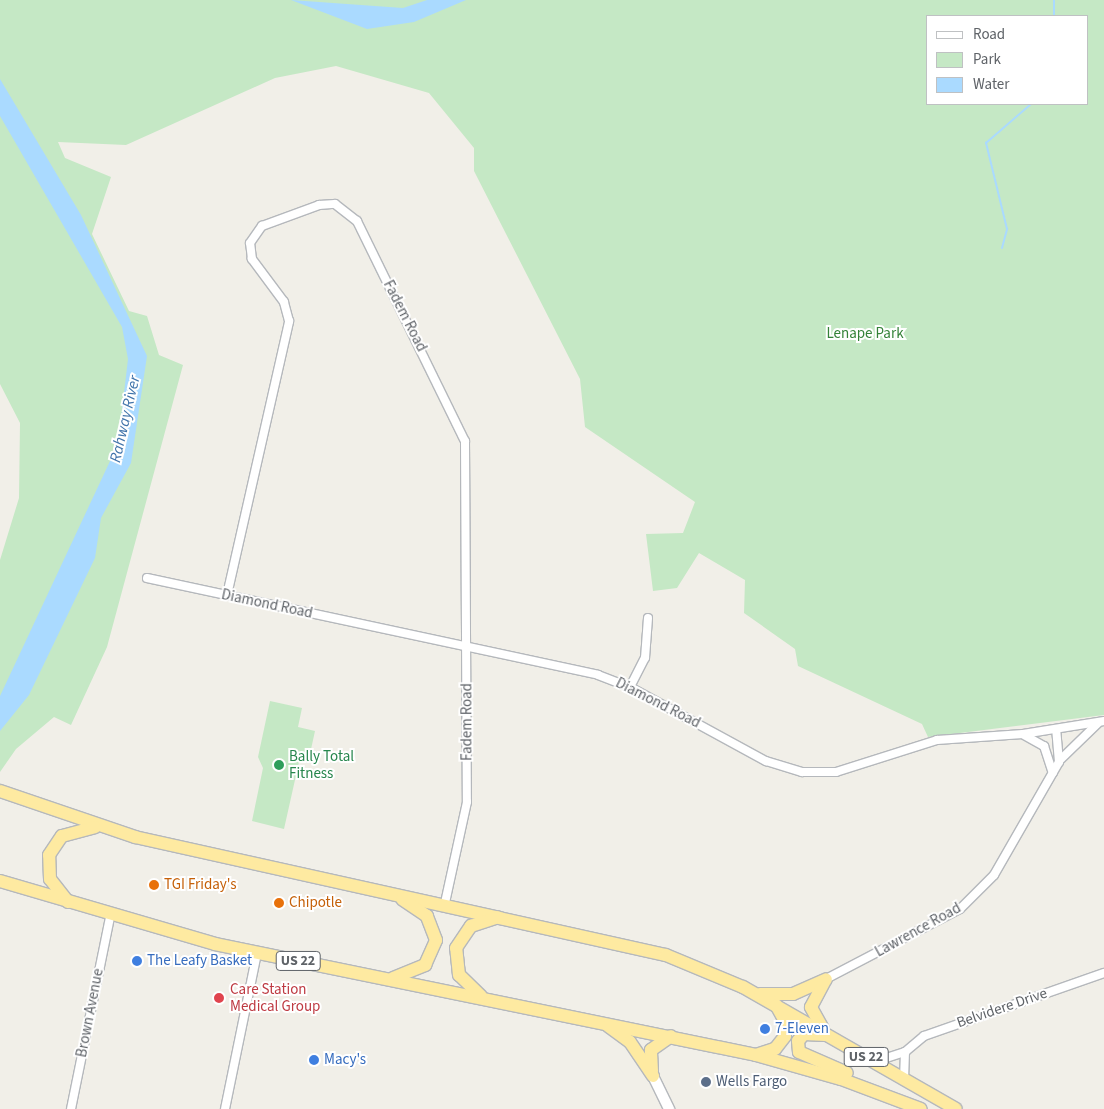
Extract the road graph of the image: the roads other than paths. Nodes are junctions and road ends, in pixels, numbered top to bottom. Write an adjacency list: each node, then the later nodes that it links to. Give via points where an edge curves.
1 (147, 578): 2 (street, Diamond Road)
2 (227, 595): 4 (street, Diamond Road); 4 (street, Fadem Road, via 289,322 284,302 252,259 250,243 262,226 319,205 335,204 357,220 465,441)
3 (648, 618): 5 (street, via 645,658)
4 (468, 647): 5 (street, Diamond Road, via 598,675); 15 (street, Fadem Road, via 467,802)
5 (630, 687): 8 (street, Diamond Road, via 766,761 802,772 841,770 937,740)
6 (1101, 721): 7 (street, Diamond Road); 9 (street, Lawrence Road)
7 (1056, 730): 8 (street, Diamond Road); 9 (street)
8 (1023, 734): 10 (street, via 1044,746)
9 (1059, 762): 10 (street, Lawrence Road)
10 (1053, 772): 22 (street, Lawrence Road, via 998,869 960,909)
11 (0, 791): 12 (highway, US 22)
12 (98, 826): 14 (highway, US 22); 16 (highway, via 62,836 49,855 50,879)
13 (0, 881): 16 (highway, US 22)
14 (391, 892): 15 (highway, US 22); 21 (highway, via 427,916 436,940 421,968)
15 (444, 903): 17 (highway, US 22)
16 (72, 905): 18 (highway, US 22)
17 (503, 916): 23 (highway, US 22, via 652,951); 24 (highway, via 471,926 456,948 459,976)
18 (110, 917): 19 (highway, US 22); 35 (street, Brown Avenue)
19 (257, 953): 21 (highway, US 22); 36 (street)
20 (1104, 973): 29 (street, Belvidere Drive, via 924,1036)
21 (388, 979): 24 (highway, US 22)
22 (826, 979): 23 (highway, via 793,994); 27 (highway, via 811,1007)
23 (755, 993): 25 (highway, US 22)
24 (484, 998): 26 (highway, US 22)
25 (776, 1004): 27 (highway, US 22); 30 (highway, via 785,1021 785,1036 775,1049)
26 (601, 1022): 28 (highway, US 22); 32 (highway, via 630,1042)
27 (829, 1035): 31 (highway, US 22); 34 (highway, via 804,1034 798,1050 806,1058 865,1081)
28 (671, 1036): 30 (highway, US 22); 32 (highway, via 651,1050)
29 (905, 1052): 31 (street, Belvidere Drive); 33 (street)
30 (756, 1055): 34 (highway, US 22)
31 (874, 1062): 33 (highway, US 22)
32 (652, 1076): 37 (street)
33 (904, 1080): 39 (highway, US 22)
34 (897, 1100): 38 (highway, US 22)
35 (71, 1109)
36 (225, 1109)
37 (669, 1109)
38 (921, 1109)
39 (956, 1109)

